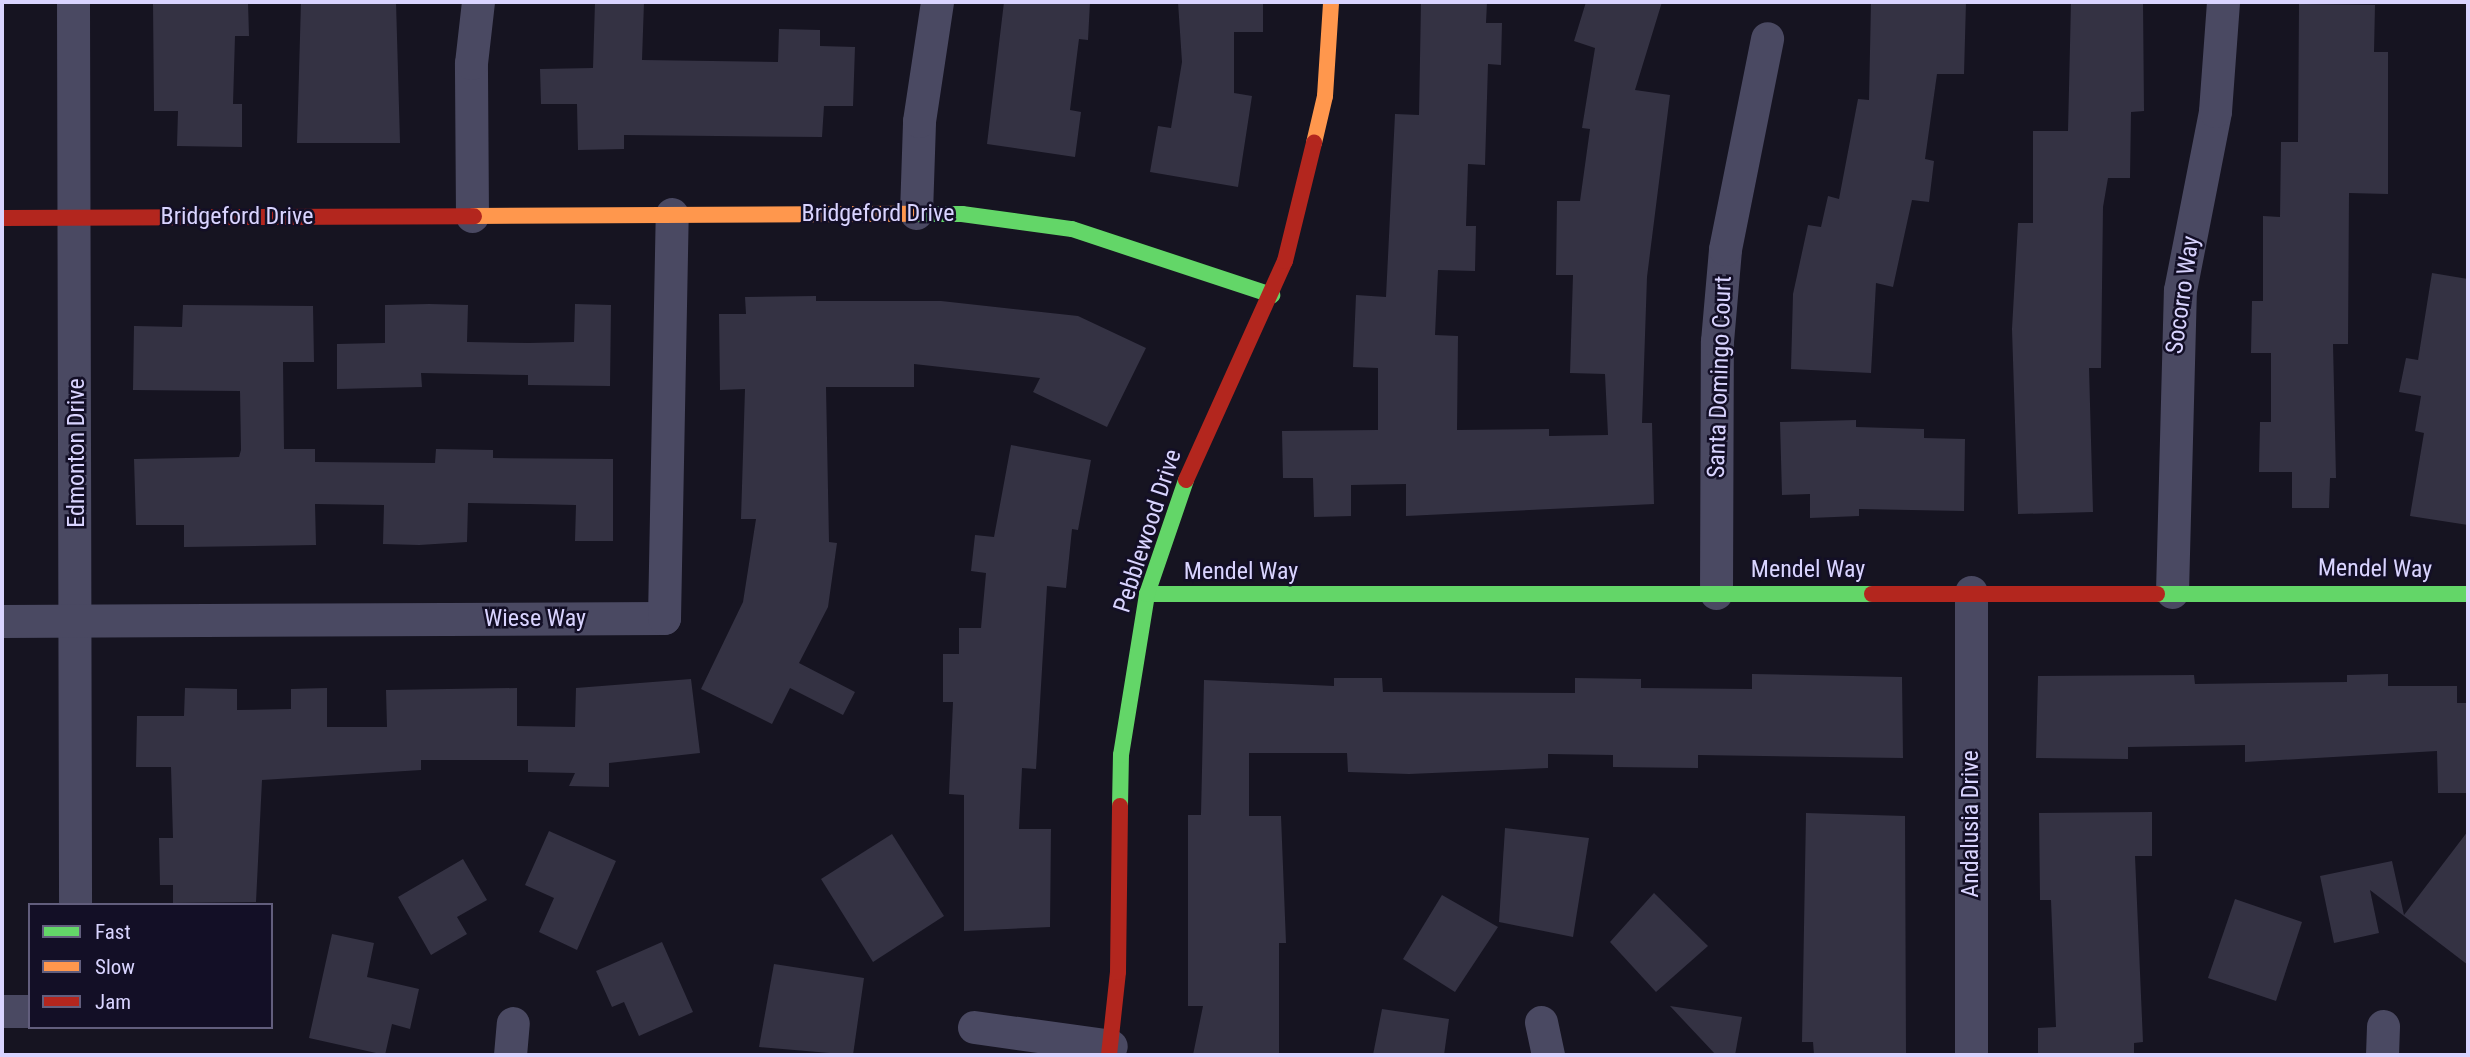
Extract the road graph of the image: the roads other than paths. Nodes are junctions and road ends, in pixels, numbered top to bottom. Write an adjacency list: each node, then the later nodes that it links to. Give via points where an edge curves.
1 (73, 2): 10 (street, Edmonton Drive)
2 (478, 2): 9 (street, via 471,63)
3 (937, 2): 7 (street, via 919,121)
4 (1331, 2): 12 (street, Pebblewood Drive, via 1325,96 1310,180)
5 (2223, 2): 14 (street, Socorro Way, via 2215,111 2179,304)
6 (1767, 38): 15 (street, Santa Domingo Court, via 1725,249 1717,341)
7 (916, 213): 8 (street, Bridgeford Drive); 12 (street, Bridgeford Drive, via 1072,229)
8 (672, 214): 9 (street, Bridgeford Drive); 18 (street, Wiese Way, via 664,618)
9 (472, 215): 10 (street, Bridgeford Drive)
10 (78, 217): 11 (street, Bridgeford Drive); 18 (street, Edmonton Drive)
11 (2, 218)
12 (1272, 295): 16 (street, Pebblewood Drive, via 1203,437)
13 (1972, 592): 14 (street, Mendel Way); 15 (street, Mendel Way); 29 (street, Andalusia Drive)
14 (2172, 592): 17 (street, Mendel Way)
15 (1716, 593): 16 (street, Mendel Way)
16 (1147, 594): 26 (street, Pebblewood Drive, via 1121,755)
17 (2468, 594)
18 (76, 620): 19 (street, Wiese Way); 20 (street, Edmonton Drive)
19 (2, 621)
20 (75, 903)
21 (2, 1011): 22 (street)
22 (28, 1011)
23 (1541, 1021): 28 (street)
24 (513, 1023): 27 (street)
25 (974, 1027): 26 (street)
26 (1110, 1051)
27 (510, 1055)
28 (1548, 1055)
29 (1971, 1055)

